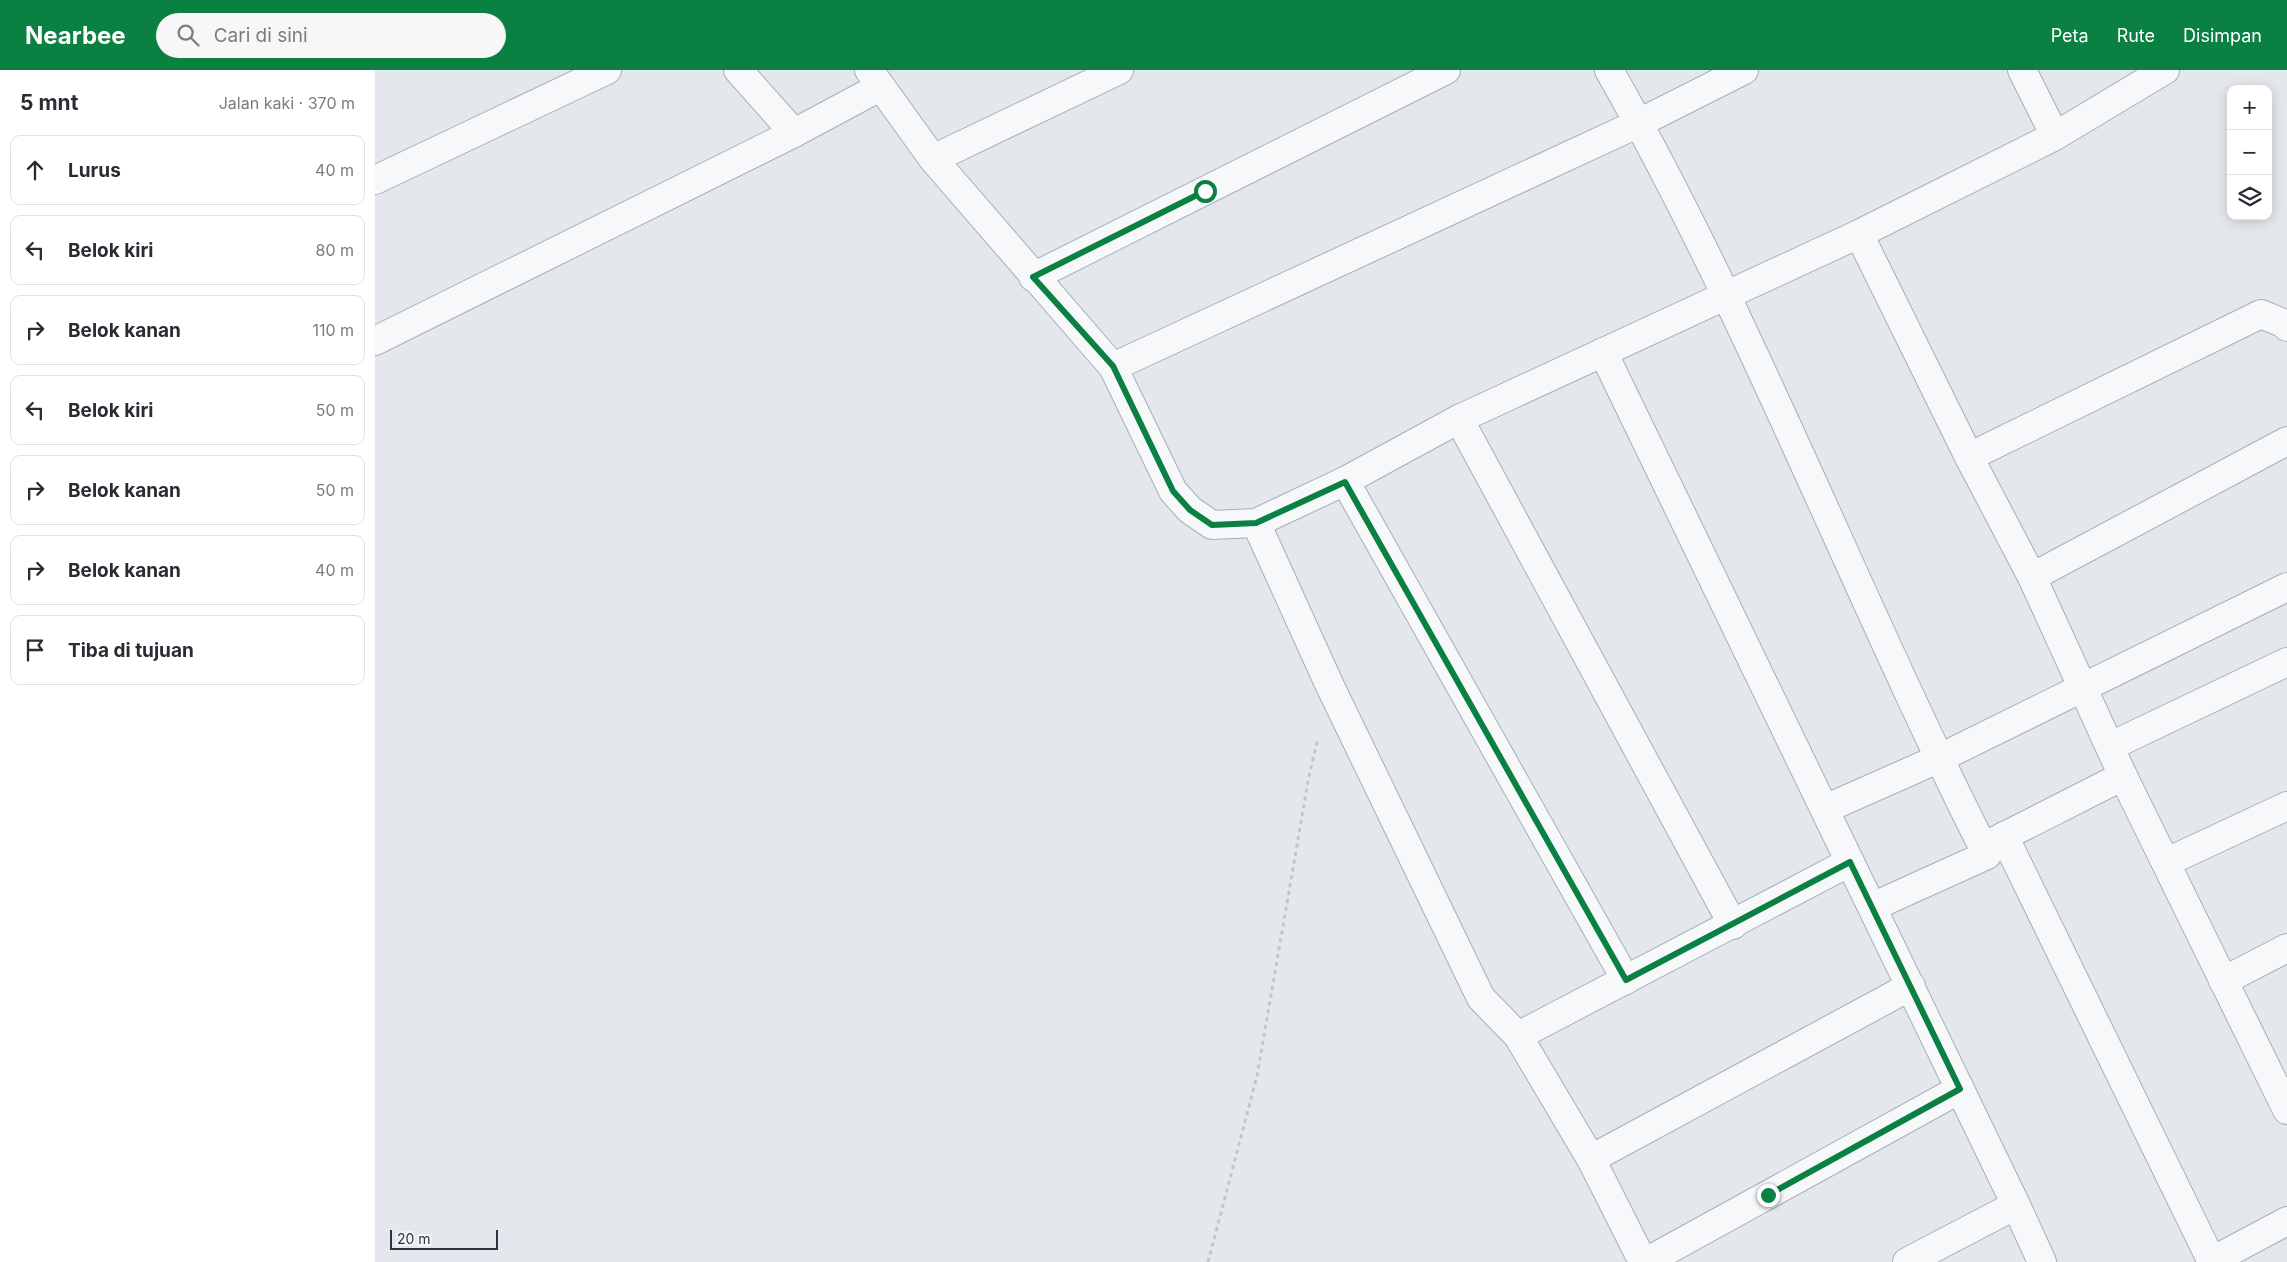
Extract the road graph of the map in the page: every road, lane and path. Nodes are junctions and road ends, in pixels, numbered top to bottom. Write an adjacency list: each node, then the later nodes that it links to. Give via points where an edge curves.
1 (607, 70): 14 (street)
2 (738, 70): 11 (street)
3 (1119, 70): 13 (street)
4 (1446, 70): 16 (street)
5 (1609, 70): 10 (street)
6 (1744, 70): 10 (street)
7 (2022, 70): 12 (street)
8 (2165, 70): 12 (street)
9 (874, 78): 11 (street); 13 (street)
10 (1639, 123): 17 (street); 21 (street)
11 (794, 133): 19 (street)
12 (2055, 136): 15 (street)
13 (933, 159): 16 (street)
14 (375, 180)
15 (1859, 234): 17 (street); 24 (street)
16 (1033, 277): 21 (street)
17 (1727, 296): 20 (street); 33 (street)
18 (2287, 327): 24 (street, via 2261,314)
19 (375, 341)
20 (1603, 352): 22 (street); 36 (street)
21 (1113, 366): 26 (street, via 1173,491 1190,510 1212,525)
22 (1459, 420): 25 (street); 41 (street)
23 (2287, 441): 27 (street)
24 (1969, 457): 27 (street)
25 (1345, 482): 26 (street); 43 (street)
26 (1256, 523): 30 (street)
27 (2032, 577): 31 (street)
28 (2287, 587): 31 (street)
29 (2287, 662): 32 (street)
30 (1330, 686): 46 (street, via 1481,998); 52 (path, via 1309,776 1257,1076)
31 (2083, 687): 32 (street); 33 (street)
32 (2111, 746): 34 (street)
33 (1938, 759): 36 (street); 37 (street)
34 (2123, 776): 37 (street); 39 (street)
35 (2287, 806): 39 (street)
36 (1825, 809): 38 (street)
37 (1993, 841): 40 (street, via 1987,856); 56 (street)
38 (1850, 862): 40 (street); 41 (street)
39 (2167, 862): 44 (street)
40 (1872, 908): 45 (street)
41 (1733, 925): 43 (street)
42 (2287, 948): 44 (street)
43 (1626, 980): 46 (street)
44 (2223, 981): 48 (street)
45 (1911, 986): 47 (street); 49 (street)
46 (1518, 1036): 49 (street)
47 (1960, 1089): 50 (street); 53 (street)
48 (2286, 1105)
49 (1591, 1159): 53 (street)
50 (2016, 1205): 54 (street); 55 (street)
51 (2287, 1221): 56 (street)
52 (1208, 1262)
53 (1645, 1262)
54 (1907, 1262)
55 (2042, 1262)
56 (2211, 1262)

